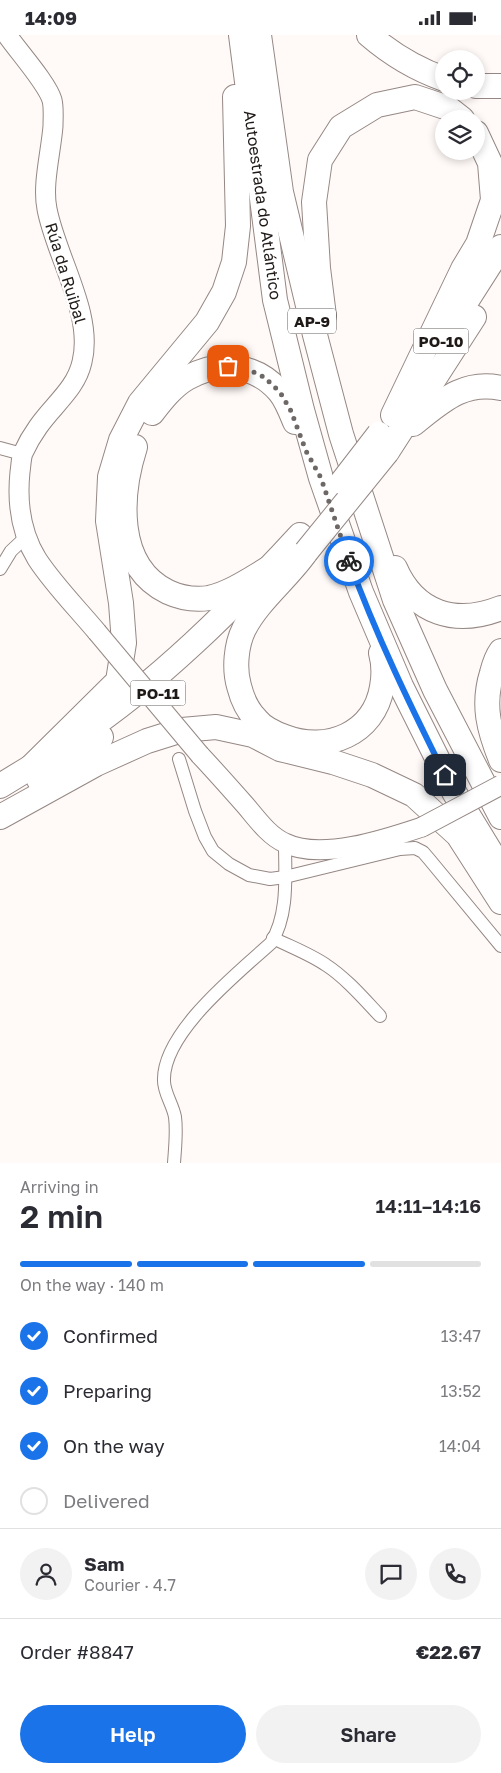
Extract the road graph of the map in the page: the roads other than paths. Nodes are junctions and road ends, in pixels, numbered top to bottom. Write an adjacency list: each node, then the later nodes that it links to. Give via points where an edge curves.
1 (7, 35): 17 (street, Rúa da Ruibal, via 52,100 46,207 84,325 85,343 74,382 38,427)
2 (234, 35): 28 (highway, via 238,225 234,262 224,292 207,322 140,403 121,440 110,477 108,521 124,643 118,681)
3 (241, 35): 18 (highway, Autoestrada do Atlántico / AP-9, via 275,300)
4 (259, 35): 14 (highway, Autoestrada do Atlántico / AP-9, via 282,192)
5 (369, 35): 6 (highway, via 406,62)
6 (435, 76)
7 (485, 86): 8 (highway)
8 (501, 86)
9 (451, 110): 14 (highway, via 415,97 377,105 341,127 320,160 314,202 318,268)
10 (485, 152): 15 (highway, via 490,163 493,200 478,244 463,269)
11 (501, 247): 15 (highway, PO-10)
12 (501, 274): 15 (highway, PO-10)
13 (501, 389): 15 (highway, via 480,386 462,390)
14 (341, 433): 24 (highway, via 396,571 410,593 422,604 453,615 469,616); 33 (highway, Autoestrada do Atlántico / AP-9, via 396,600 435,691)
15 (390, 434): 20 (highway, PO-11, bridge)
16 (0, 448): 17 (street)
17 (22, 454): 19 (street, Rúa da Ruibal, via 19,487)
18 (321, 478): 21 (highway, via 280,392 264,377 247,369 228,366 207,369 187,377 152,412 137,440 124,494 128,541 146,575 160,588 192,599 228,591); 23 (highway, Autoestrada do Atlántico / AP-9)
19 (26, 537): 22 (street); 34 (street, Rúa da Ruibal, bridge, via 41,564 200,755 265,828)
20 (302, 549): 21 (highway, PO-11); 23 (highway, via 244,630 238,653 237,677 243,701 256,719 272,732 293,740 316,743 340,739 358,729 372,714 380,696 383,659); 31 (highway, PO-11, via 204,652 156,695 108,732)
21 (271, 567): 28 (highway, PO-11, via 147,684 101,721)
22 (0, 569)
23 (361, 592): 35 (highway, Autoestrada do Atlántico / AP-9, via 401,686 454,792)
24 (501, 608)
25 (501, 651): 27 (highway, via 496,658 486,703 493,741)
26 (179, 759): 36 (street, via 195,811 213,851 248,875 270,879)
27 (501, 760)
28 (28, 770): 29 (highway, PO-11)
29 (0, 785)
30 (501, 785): 34 (street, bridge, via 422,827 387,839 316,851)
31 (0, 804)
32 (0, 817): 37 (highway, via 96,764 147,741 182,731 216,727 253,735 280,749 372,775 414,795 458,835)
33 (501, 817)
34 (285, 843): 36 (street)
35 (501, 869)
36 (285, 877): 38 (street, via 283,908); 39 (street, via 415,848 423,852)
37 (501, 902)
38 (274, 938): 40 (street, via 327,965); 41 (street, via 219,990 175,1041 164,1072 164,1083 175,1116)
39 (501, 946)
40 (380, 1017)
41 (174, 1163)

